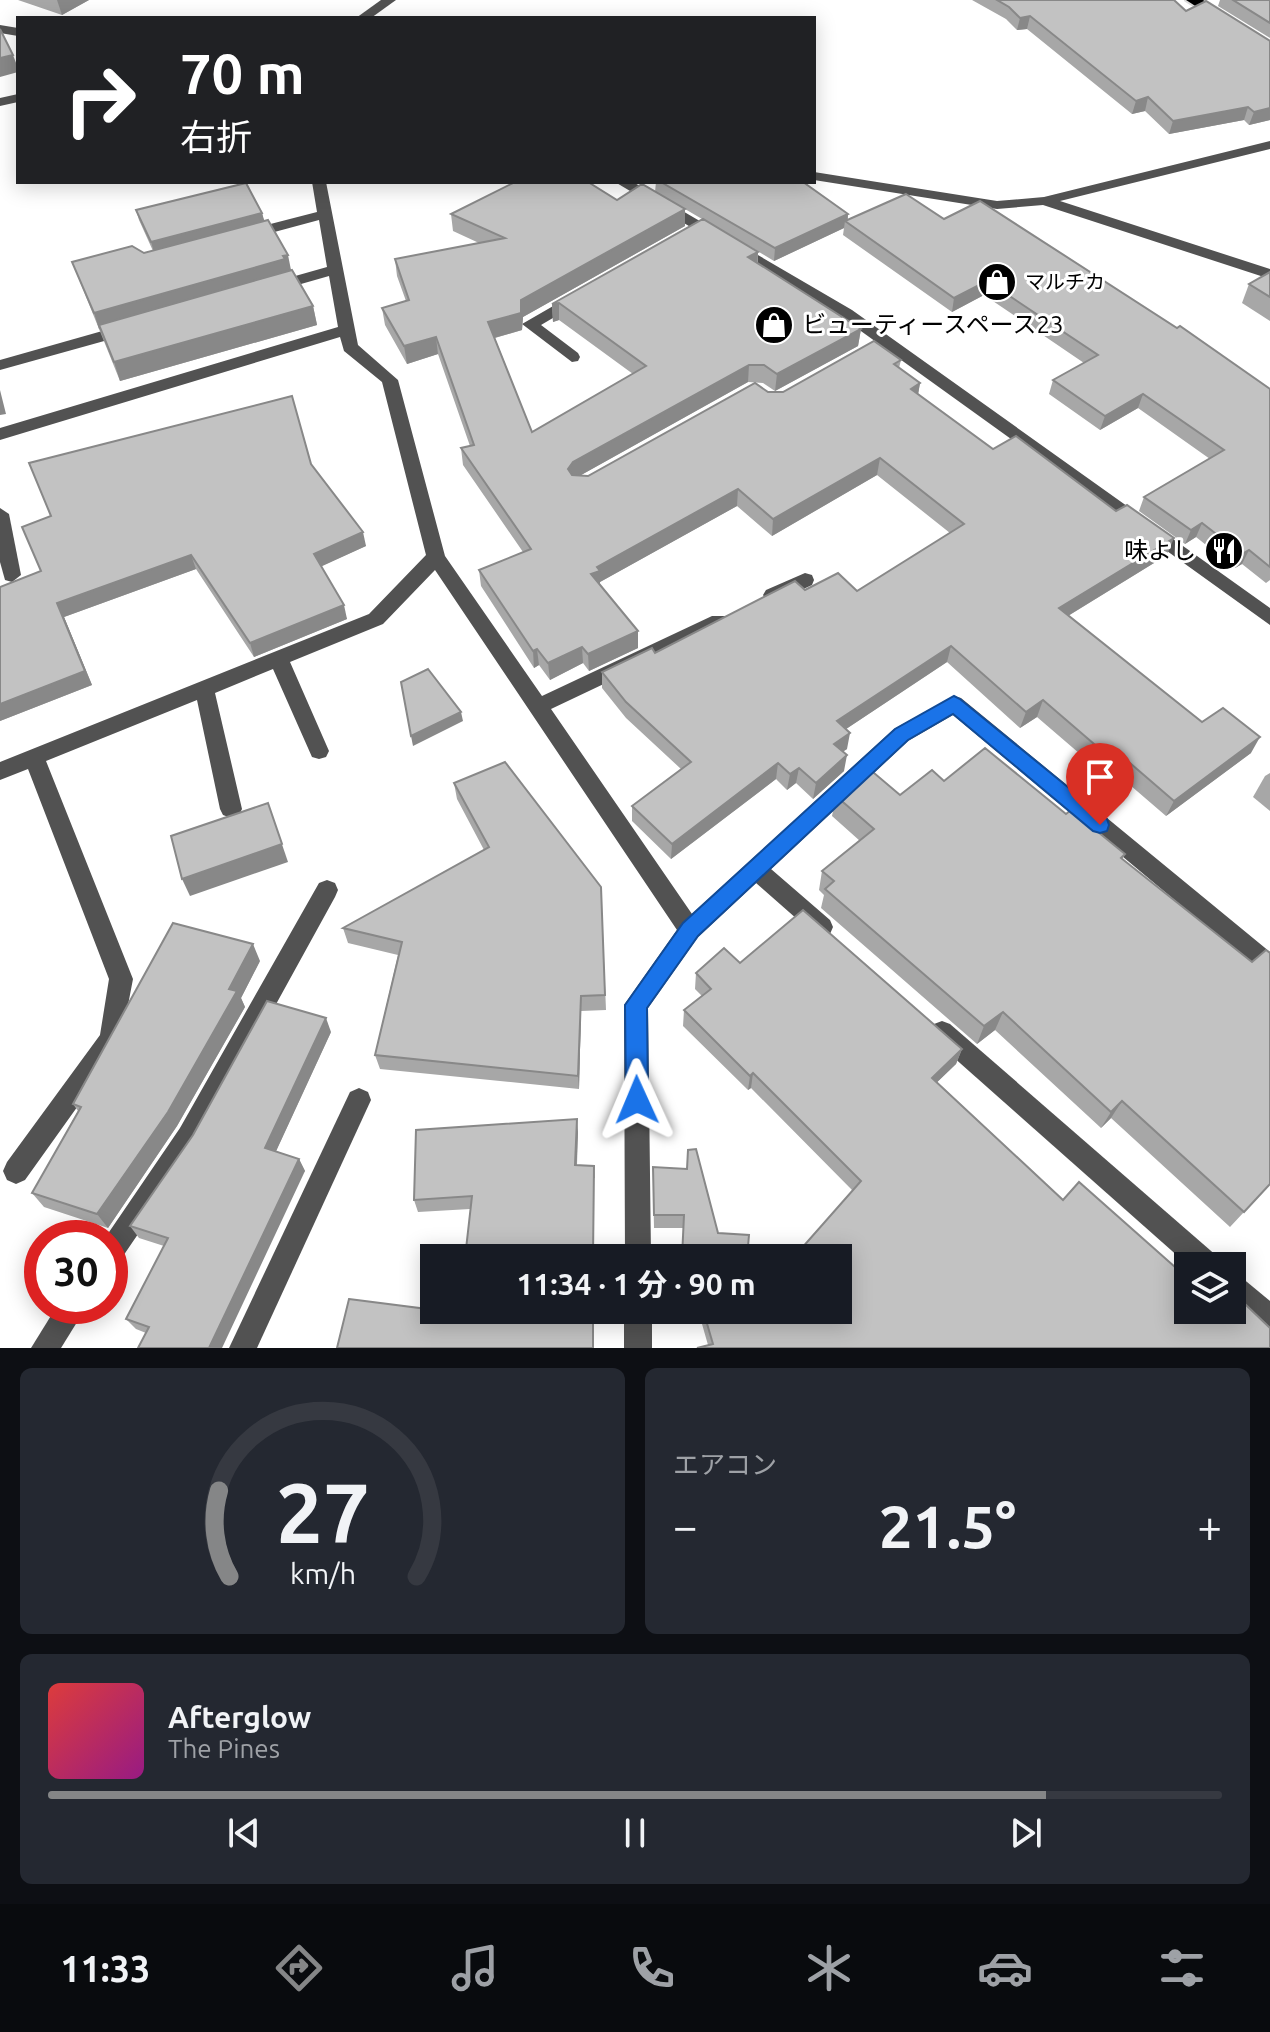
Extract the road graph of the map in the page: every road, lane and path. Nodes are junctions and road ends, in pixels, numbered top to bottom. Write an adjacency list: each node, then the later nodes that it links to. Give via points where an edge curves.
1 (390, 0): 3 (street)
2 (1193, 0): 4 (highway)
3 (365, 16)
4 (1270, 49)
5 (1270, 145): 9 (street)
6 (816, 176): 9 (street, via 997,205)
7 (319, 184): 10 (street)
8 (625, 184): 25 (street, via 846,313 878,345)
9 (1044, 201): 13 (street)
10 (325, 214): 11 (street); 12 (street)
11 (236, 237)
12 (335, 270): 14 (street); 17 (street)
13 (1270, 274)
14 (259, 291)
15 (583, 294): 18 (street, via 530,324)
16 (137, 326): 19 (street)
17 (347, 330): 20 (street); 22 (street, via 350,347 390,380)
18 (572, 357)
19 (0, 365)
20 (0, 434)
21 (0, 514): 23 (street)
22 (436, 557): 26 (street, via 376,619); 28 (street)
23 (12, 575)
24 (805, 580): 28 (street)
25 (1270, 618)
26 (278, 658): 27 (street); 29 (street)
27 (204, 688): 30 (street); 32 (street)
28 (537, 707): 35 (street)
29 (319, 751)
30 (34, 757): 31 (street); 40 (street, via 121,979 111,1039)
31 (0, 771)
32 (231, 809)
33 (755, 869): 35 (street); 36 (street); 37 (street, via 901,735 954,704)
34 (327, 890): 41 (street, via 189,1137)
35 (690, 930): 42 (street, via 636,1005)
36 (839, 942)
37 (1270, 966)
38 (923, 1015): 43 (street)
39 (359, 1100): 49 (street)
40 (16, 1171)
41 (128, 1227)
42 (638, 1244)
43 (1193, 1252)
44 (1246, 1298): 45 (street)
45 (1270, 1319)
46 (61, 1324): 48 (street)
47 (638, 1324): 50 (street)
48 (45, 1348)
49 (243, 1348)
50 (638, 1348)

